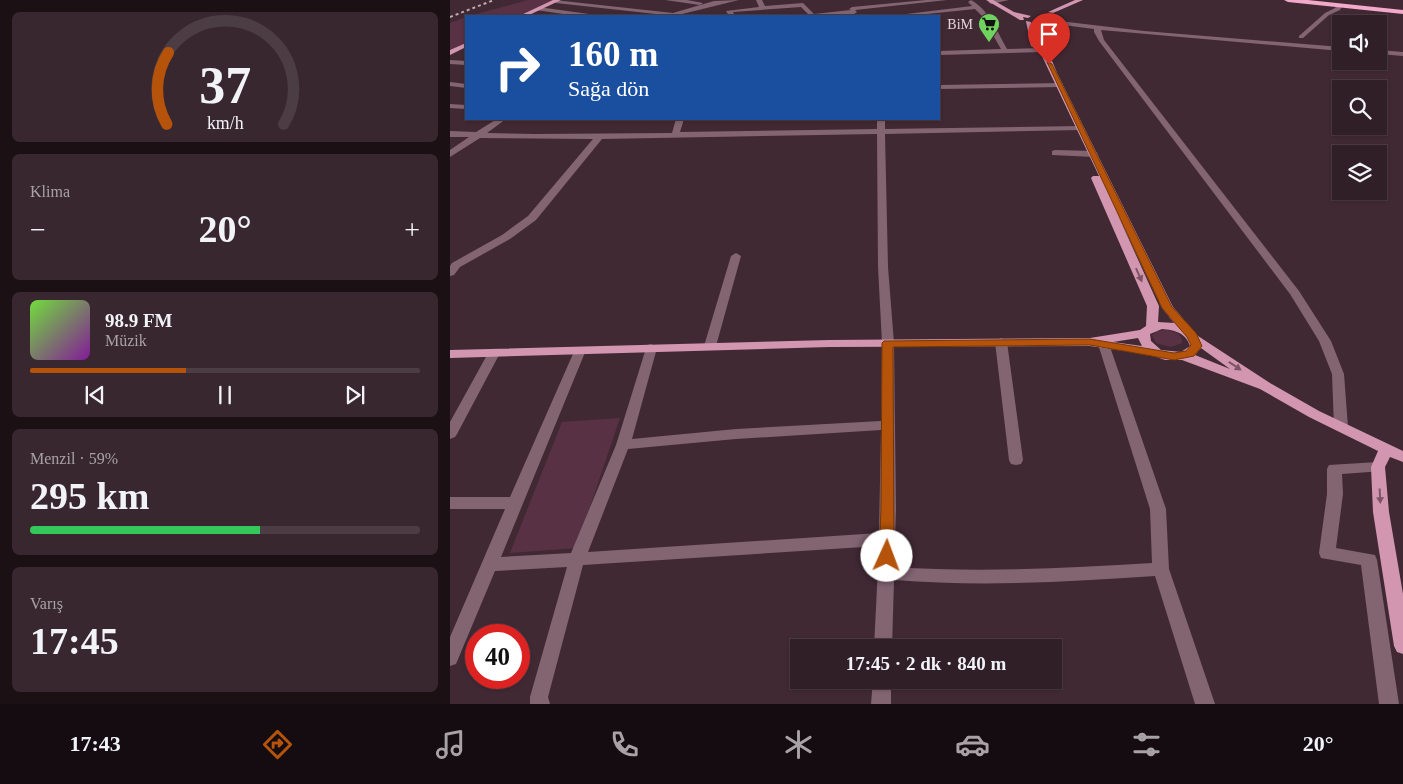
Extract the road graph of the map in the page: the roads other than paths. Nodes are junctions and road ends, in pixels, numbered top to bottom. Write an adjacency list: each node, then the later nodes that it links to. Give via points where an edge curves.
1 (557, 0): 17 (street); 20 (main road)
2 (668, 0): 15 (street)
3 (736, 0): 12 (street)
4 (759, 0): 19 (street)
5 (876, 0): 14 (street); 21 (street)
6 (944, 0): 14 (street)
7 (969, 0): 18 (street)
8 (1006, 0): 13 (street)
9 (1080, 0): 35 (main road)
10 (1286, 0): 16 (highway)
11 (1304, 0): 22 (highway)
12 (719, 1): 15 (street)
13 (990, 1): 34 (main road)
14 (886, 3): 21 (street); 30 (street)
15 (708, 4): 26 (street)
16 (1339, 6): 22 (highway); 37 (street)
17 (611, 7): 25 (street); 26 (street)
18 (978, 7): 31 (street); 32 (street)
19 (763, 8): 27 (street, via 729,11); 28 (street, via 803,5)
20 (538, 9): 23 (main road); 24 (street)
21 (852, 9): 29 (street)
22 (1403, 11)
23 (524, 15)
24 (583, 15)
25 (592, 15)
26 (670, 15)
27 (731, 15)
28 (812, 15)
29 (819, 15)
30 (892, 15)
31 (902, 15)
32 (985, 15): 33 (street); 41 (street)
33 (977, 16)
34 (1026, 19): 35 (main road); 40 (main road)
35 (1042, 19): 36 (street); 40 (main road)
36 (1098, 27): 39 (street); 81 (street, via 1096,32 1101,40 1294,293 1325,341 1338,374)
37 (1301, 37)
38 (465, 46): 44 (main road)
39 (1332, 48)
40 (1039, 50): 41 (street); 49 (main road)
41 (1005, 51): 42 (street)
42 (940, 53)
43 (1387, 53): 45 (street)
44 (450, 54)
45 (1403, 54)
46 (450, 62): 47 (street)
47 (465, 64)
48 (450, 84): 50 (street)
49 (1055, 85): 51 (street); 57 (main road)
50 (465, 86)
51 (940, 87)
52 (450, 106): 53 (street)
53 (465, 107)
54 (501, 120): 60 (street)
55 (680, 120): 59 (street)
56 (881, 126): 57 (street); 59 (street); 70 (street, via 883,267)
57 (1076, 128): 64 (main road)
58 (450, 134): 60 (street)
59 (675, 135): 61 (street)
60 (477, 136): 61 (street); 63 (street)
61 (600, 136): 66 (street, via 532,218)
62 (1056, 153): 64 (street)
63 (450, 154)
64 (1089, 154): 67 (main road, one-way to 67, via 1153,306); 68 (main road, via 1168,308)
65 (736, 256): 72 (street)
66 (452, 266)
67 (1148, 330): 68 (main road, via 1171,326); 71 (main road); 75 (main road, via 1145,344)
68 (1192, 336): 78 (main road, via 1196,346); 79 (main road, one-way to 79)
69 (1002, 342): 70 (main road); 71 (main road); 86 (street)
70 (888, 343): 72 (main road); 80 (street)
71 (1097, 343): 75 (main road); 93 (street, via 1158,509)
72 (710, 346): 73 (main road)
73 (651, 348): 74 (main road); 83 (street)
74 (580, 350): 77 (main road); 89 (street)
75 (1156, 353): 78 (main road)
76 (450, 354): 77 (main road)
77 (493, 355): 82 (street)
78 (1184, 356): 79 (main road)
79 (1265, 386): 81 (main road)
80 (888, 425): 83 (street); 90 (street)
81 (1341, 427): 84 (main road)
82 (450, 434)
83 (623, 445): 91 (street)
84 (1386, 449): 85 (main road); 87 (main road)
85 (1403, 457)
86 (1016, 460)
87 (1378, 468): 96 (main road, one-way to 96, via 1381,512); 102 (street, via 1334,469 1335,494 1327,553 1369,560)
88 (450, 503): 89 (street)
89 (514, 503): 92 (street)
90 (887, 539): 91 (street); 94 (street)
91 (577, 559): 92 (street); 99 (street, via 539,697)
92 (488, 565): 97 (street)
93 (1161, 569): 94 (street, via 1036,577 937,577); 101 (street)
94 (886, 573): 95 (street)
95 (883, 639)
96 (1403, 646)
97 (450, 658)
98 (881, 689): 100 (street)
99 (540, 704)
100 (880, 704)
101 (1205, 704)
102 (1390, 704)

